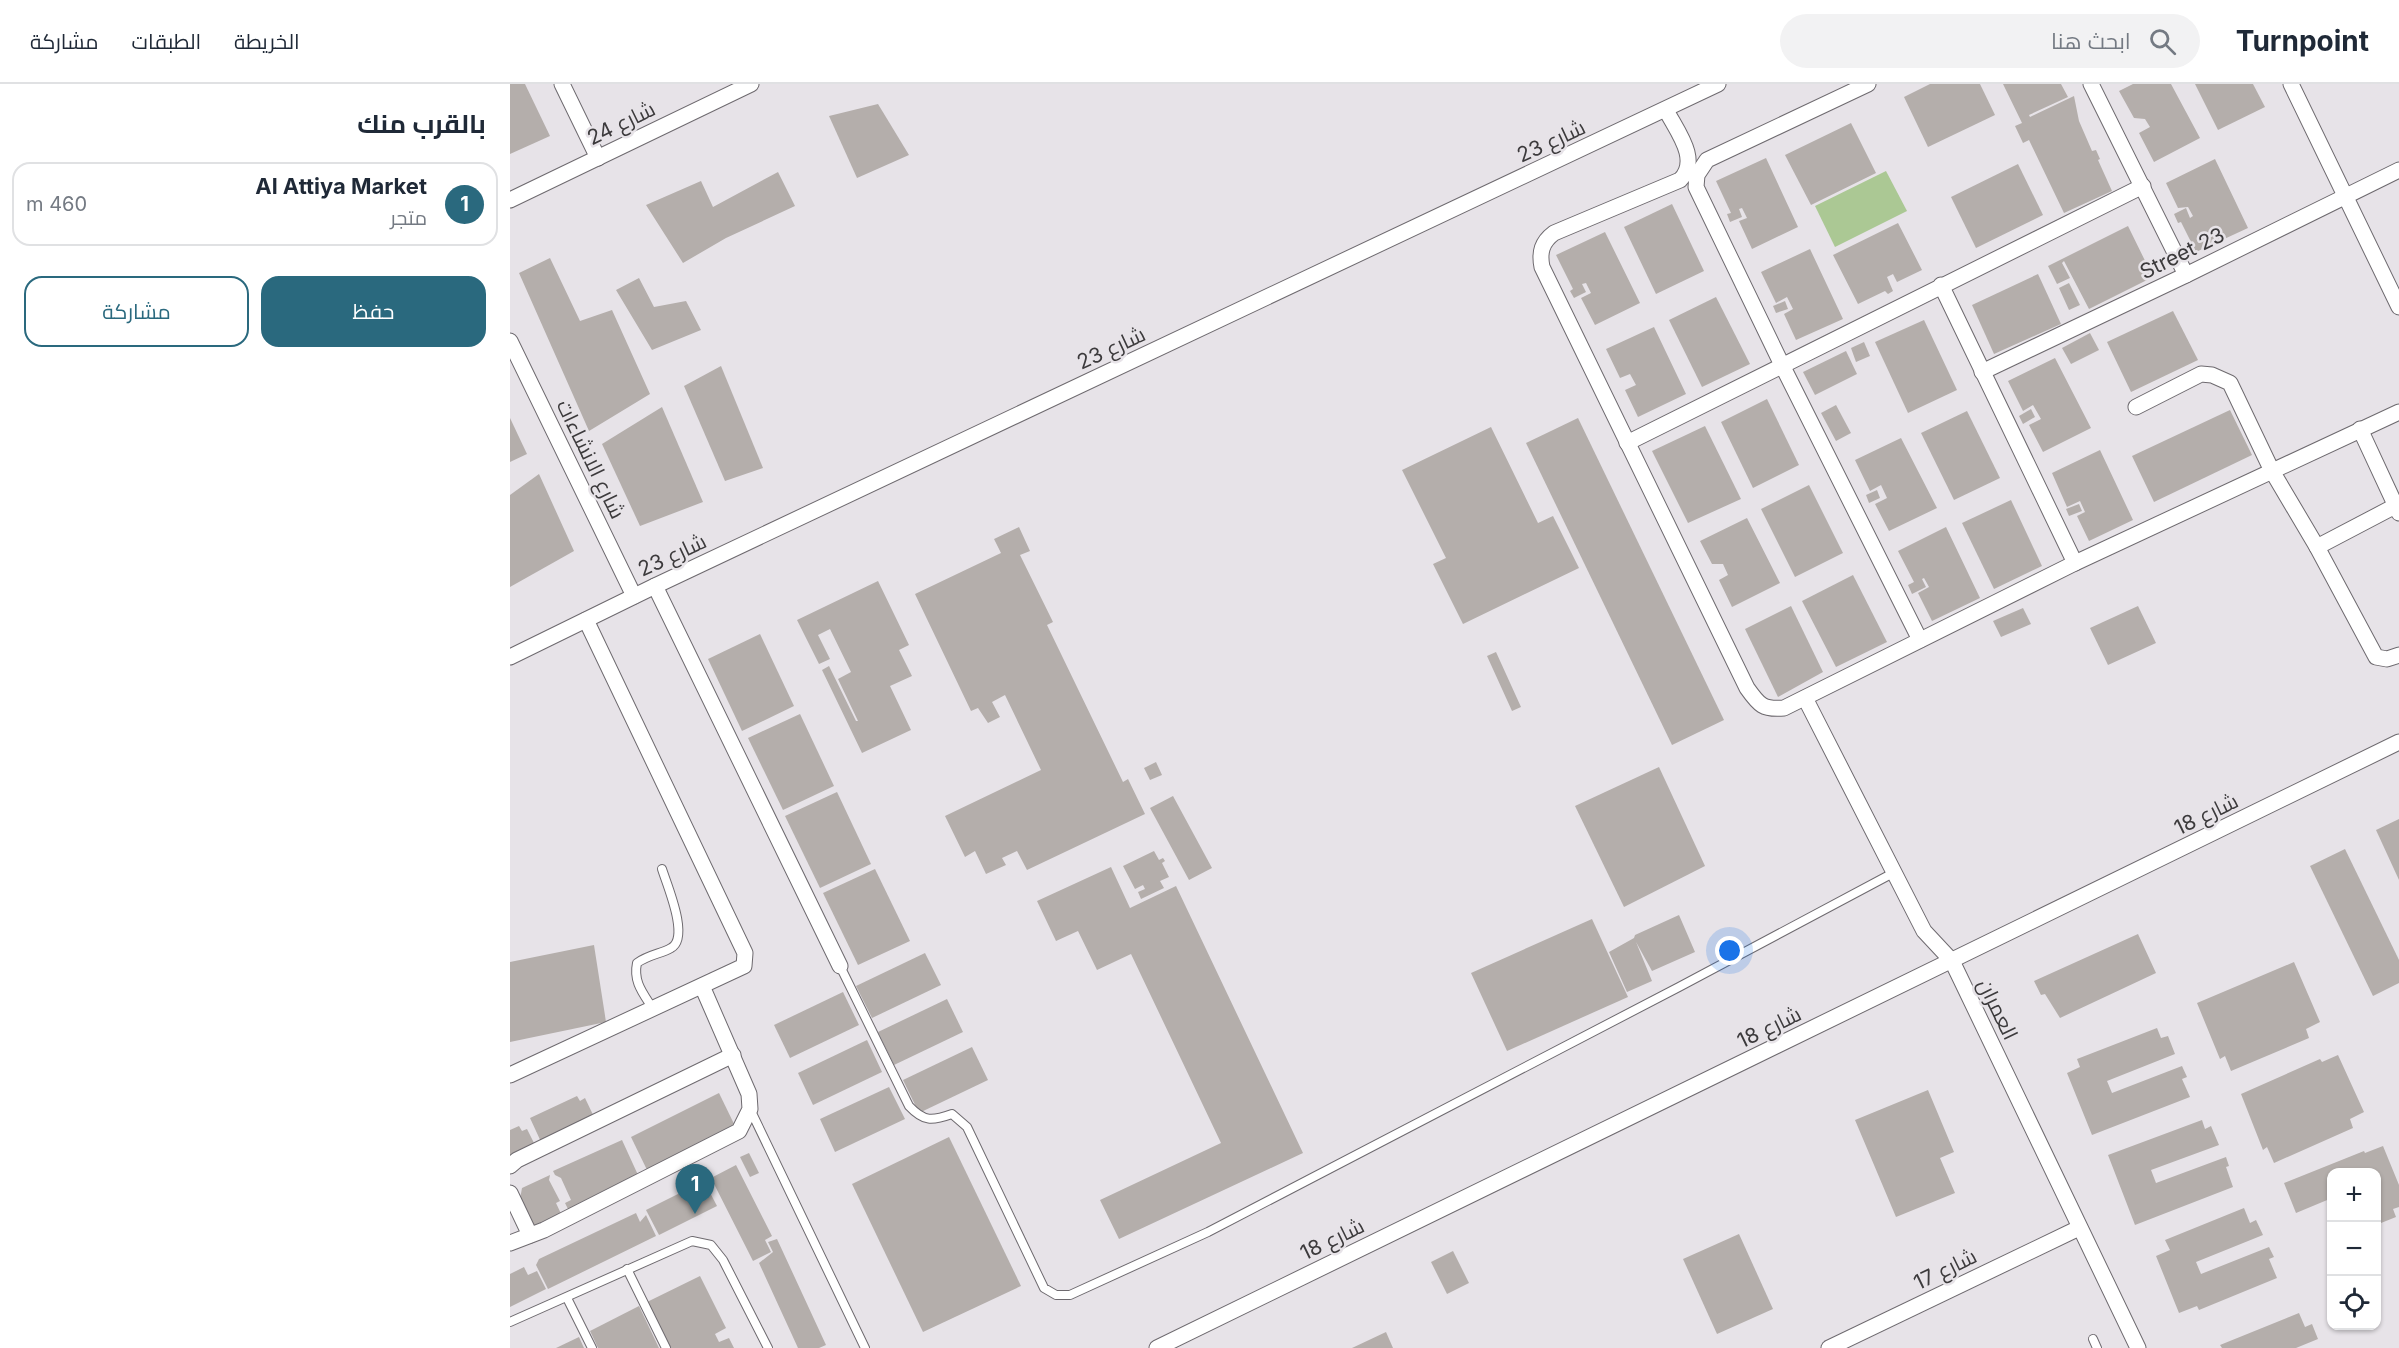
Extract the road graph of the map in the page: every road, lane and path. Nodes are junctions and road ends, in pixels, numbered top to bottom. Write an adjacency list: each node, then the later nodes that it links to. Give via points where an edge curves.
1 (562, 84): 8 (street)
2 (751, 84): 8 (street, شارع 24)
3 (1718, 84): 7 (street, شارع 23)
4 (1868, 84): 17 (street, via 1707,160 1697,175 1698,193)
5 (2091, 84): 10 (street)
6 (2291, 84): 11 (street)
7 (1666, 110): 22 (street, via 1689,155 1684,176 1554,233 1540,251 1542,267); 27 (street, شارع 23)
8 (598, 158): 12 (street, شارع 24)
9 (2399, 170): 11 (street, Street 23)
10 (2143, 186): 13 (street); 14 (street)
11 (2346, 196): 13 (street, Street 23); 15 (street)
12 (510, 200)
13 (2186, 275): 18 (street, Street 23)
14 (1941, 285): 17 (street); 18 (street)
15 (2399, 307)
16 (510, 341): 28 (street, شارع الانشاءات)
17 (1782, 365): 22 (street); 30 (street)
18 (1982, 372): 26 (street)
19 (2136, 407): 23 (street, via 2201,374 2222,378 2230,383)
20 (2399, 412): 21 (street)
21 (2360, 429): 23 (street); 24 (street)
22 (1627, 443): 33 (street, via 1747,688 1759,705 1772,709)
23 (2272, 471): 25 (street); 26 (street)
24 (2398, 507): 25 (street)
25 (2317, 547): 32 (street, via 2376,657)
26 (2075, 563): 30 (street)
27 (655, 586): 28 (street, شارع 23); 38 (street)
28 (634, 596): 29 (street, شارع 23)
29 (586, 620): 31 (street, شارع 23); 39 (street, via 745,953 744,966)
30 (1920, 640): 33 (street)
31 (514, 655)
32 (2399, 655)
33 (1804, 698): 36 (street, العمران)
34 (2399, 742): 37 (street, شارع 18)
35 (662, 868): 40 (lane, via 680,930 672,948 637,963 637,983)
36 (1894, 872): 37 (street, العمران, via 1924,931); 38 (lane, via 1208,1232 1070,1295 1056,1295 1044,1288 967,1127 952,1114 933,1120 918,1115 909,1106)
37 (1952, 961): 46 (street, العمران); 57 (street, شارع 18)
38 (840, 966)
39 (702, 986): 40 (street); 41 (street)
40 (653, 1009): 42 (street)
41 (733, 1055): 43 (street, via 749,1094); 44 (street)
42 (510, 1075)
43 (750, 1109): 47 (street, via 739,1131); 56 (lane)
44 (510, 1166)
45 (510, 1193): 47 (street)
46 (2079, 1228): 58 (street, شارع 17); 60 (street, العمران)
47 (530, 1235): 48 (street)
48 (510, 1243)
49 (627, 1269): 50 (lane); 54 (lane); 55 (lane, via 692,1241 711,1245 723,1260)
50 (567, 1298): 51 (lane); 53 (lane)
51 (510, 1322)
52 (2093, 1339): 59 (lane)
53 (592, 1348)
54 (666, 1348)
55 (768, 1348)
56 (865, 1348)
57 (1156, 1348)
58 (1830, 1348)
59 (2097, 1348)
60 (2138, 1348)

